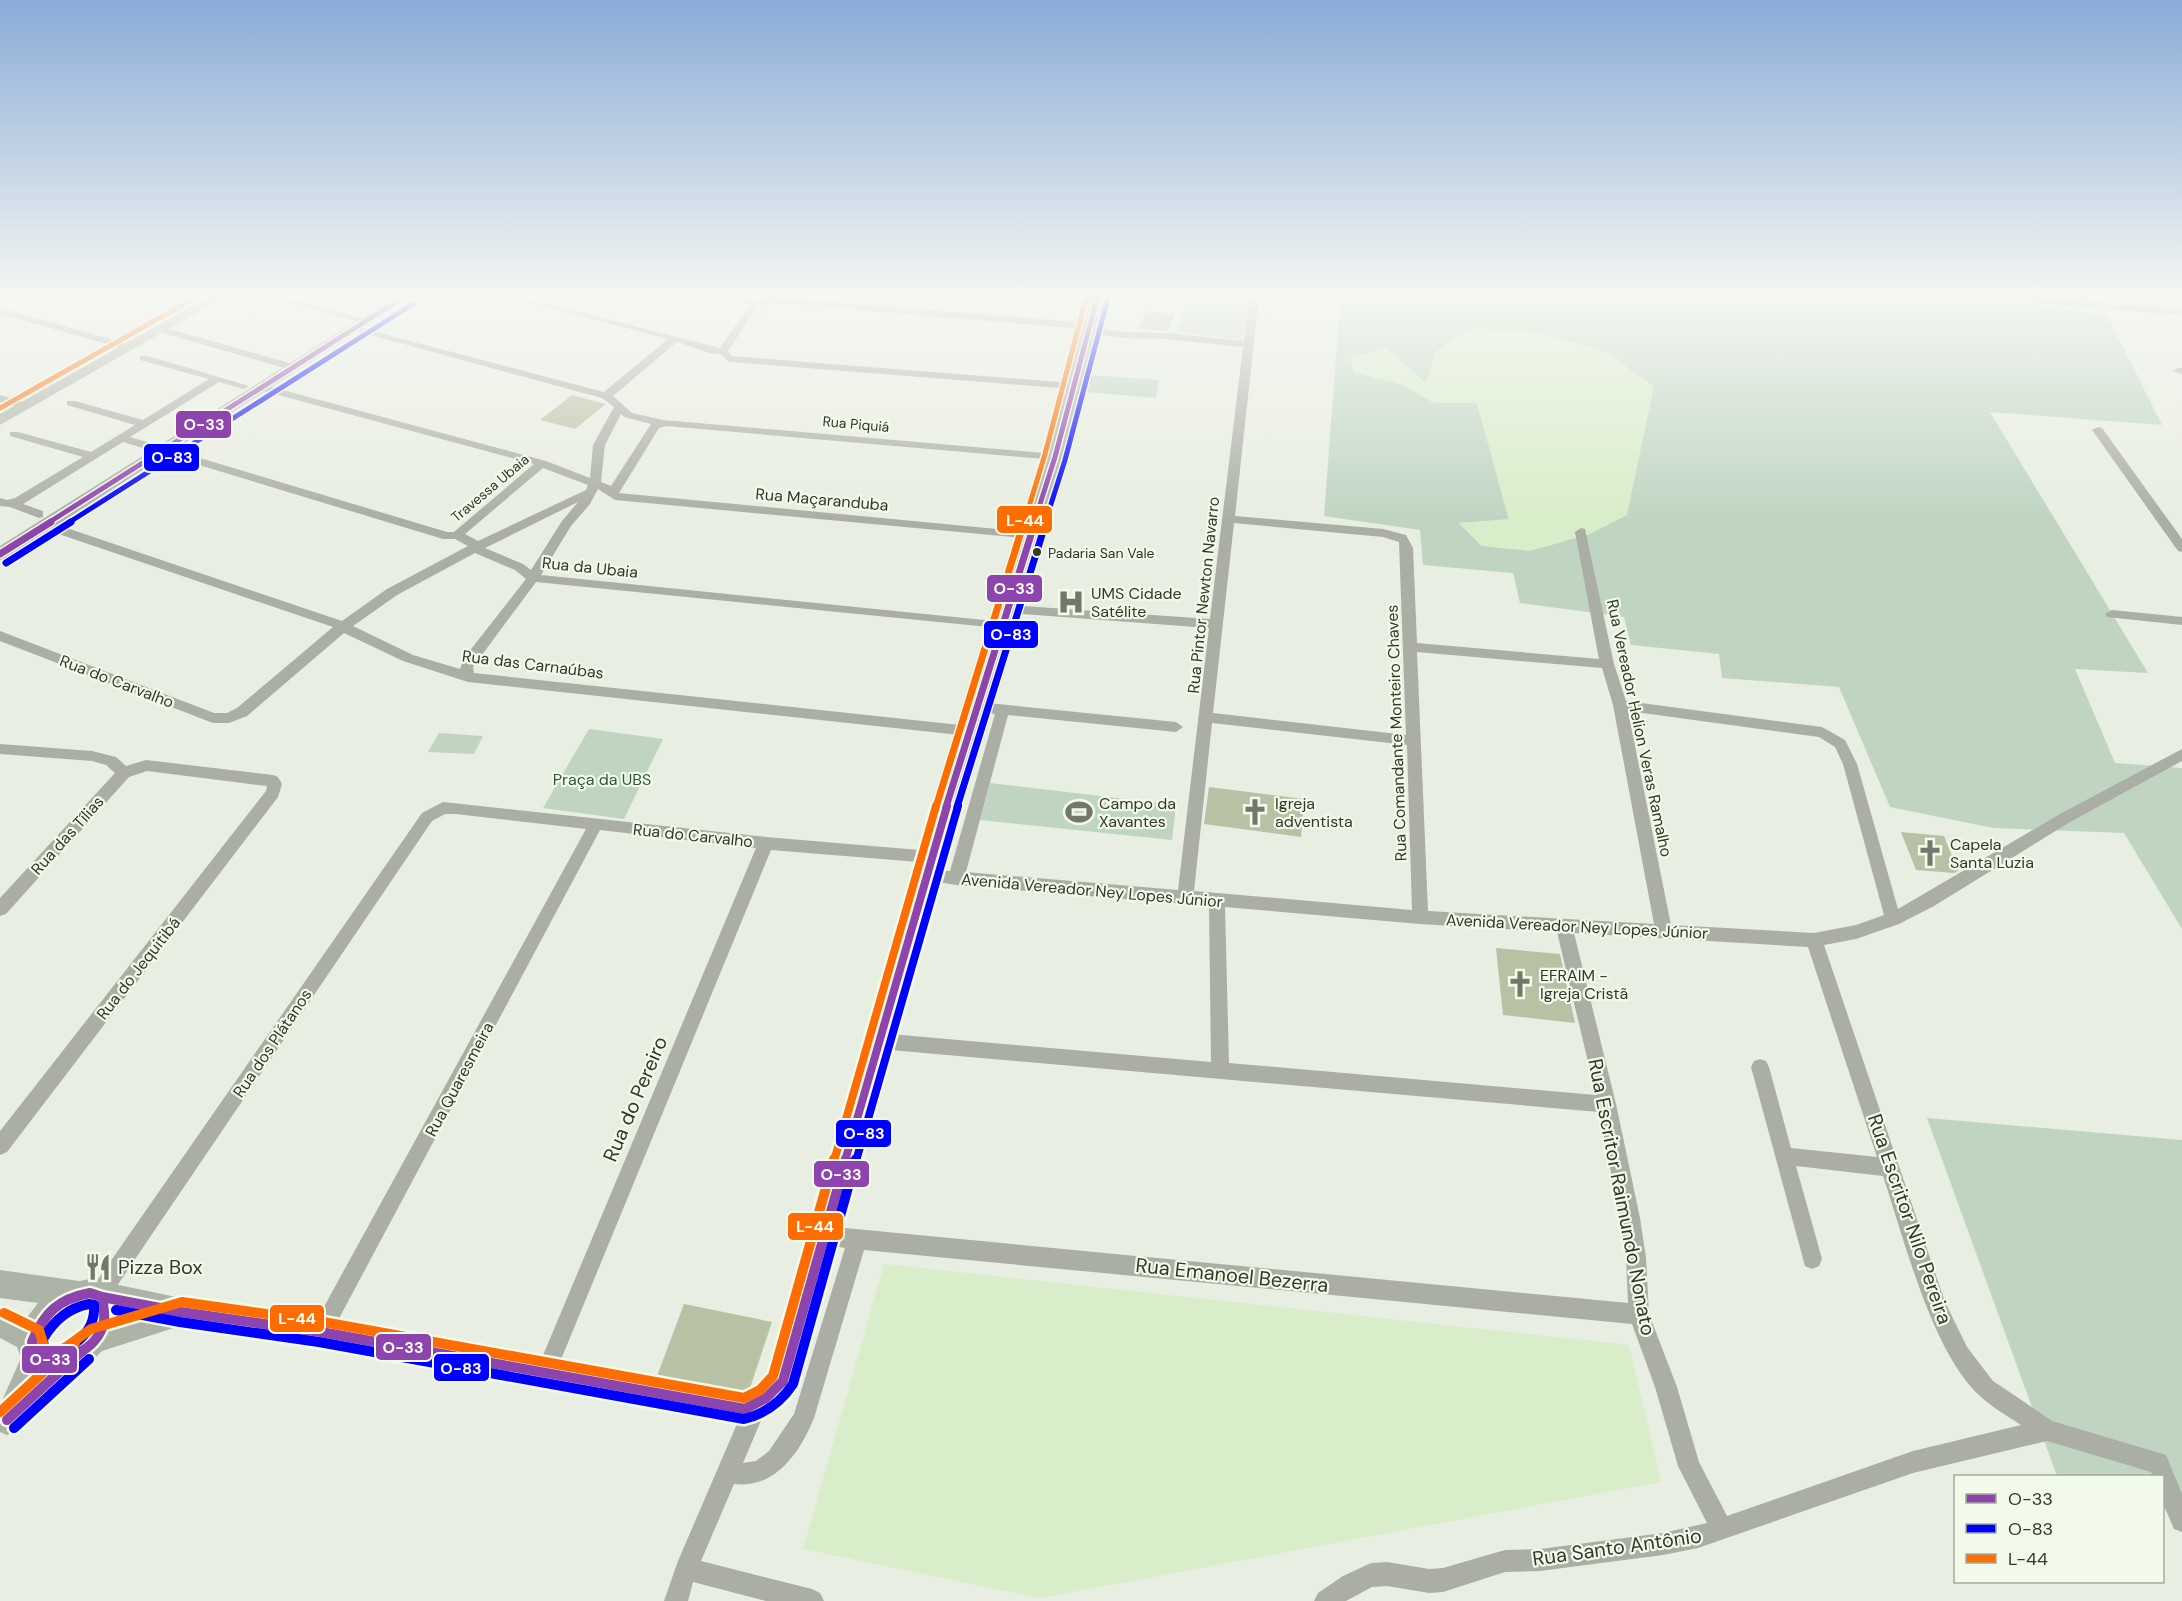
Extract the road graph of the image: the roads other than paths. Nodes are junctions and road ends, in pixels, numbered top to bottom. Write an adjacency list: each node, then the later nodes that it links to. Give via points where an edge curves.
1 (88, 370): 15 (main road)
2 (185, 370): 9 (street)
3 (287, 370): 11 (main road)
4 (515, 370): 12 (street)
5 (638, 370): 12 (street)
6 (852, 370): 10 (street)
7 (1077, 370): 10 (main road)
8 (1244, 370): 31 (street, Rua Pintor Newton Navarro)
9 (217, 379): 11 (street); 18 (street)
10 (1073, 386): 25 (main road)
11 (252, 387): 23 (main road); 26 (street)
12 (606, 396): 16 (street, Rua Piquiá)
13 (0, 398): 15 (street)
14 (71, 403): 18 (street)
15 (25, 406): 17 (main road)
16 (620, 406): 19 (street, Rua Piquiá, via 633,417 654,420); 27 (street, via 599,445)
17 (0, 420)
18 (144, 424): 22 (street)
19 (658, 425): 25 (street, Rua Piquiá); 28 (street)
20 (2098, 430): 36 (street)
21 (14, 434): 24 (street)
22 (121, 438): 23 (street, Rua da Ubaia); 24 (street)
23 (160, 451): 30 (main road); 33 (street, Rua da Ubaia, via 447,536)
24 (92, 456): 29 (street)
25 (1055, 457): 34 (main road)
26 (542, 463): 27 (street, Rua Maçaranduba); 33 (street, Travessa Ubaia)
27 (593, 488): 28 (street, Rua Maçaranduba); 35 (street); 38 (street)
28 (613, 492): 34 (street, Rua Maçaranduba, via 615,496)
29 (5, 502): 30 (street, Rua das Carnaúbas)
30 (42, 519): 37 (main road); 43 (street, Rua das Carnaúbas)
31 (1227, 519): 42 (street, Rua Pintor Newton Navarro); 45 (street, Rua Comandante Monteiro Chaves, via 1393,535 1405,540)
32 (1581, 532): 46 (street, Rua Vereador Helion Veras Ramalho)
33 (458, 535): 35 (street, Rua da Ubaia)
34 (1029, 536): 40 (main road)
35 (475, 548): 38 (street, Rua da Ubaia, via 519,567); 43 (street, via 392,592)
36 (2182, 548)
37 (0, 554)
38 (533, 578): 40 (street, Rua da Ubaia); 47 (street, via 466,667)
39 (2112, 614): 41 (street)
40 (1006, 617): 42 (street, Rua da Ubaia); 49 (main road)
41 (2182, 621)
42 (1217, 624): 51 (street, Rua Pintor Newton Navarro)
43 (342, 627): 44 (street, Rua do Carvalho, via 235,716 213,718); 47 (street, Rua das Carnaúbas, via 408,658)
44 (0, 636)
45 (1411, 647): 46 (street); 54 (street, Rua Comandante Monteiro Chaves)
46 (1607, 664): 48 (street, Rua Vereador Helion Veras Ramalho)
47 (468, 677): 53 (street, Rua das Carnaúbas)
48 (1620, 705): 70 (street, via 1806,728 1832,737 1850,764); 72 (street, Rua Vereador Helion Veras Ramalho)
49 (977, 707): 50 (street); 53 (main road)
50 (1003, 710): 52 (street); 56 (street)
51 (1206, 717): 54 (street); 66 (street, Rua Pintor Newton Navarro)
52 (1176, 727)
53 (967, 740): 56 (street, Rua das Carnaúbas); 59 (main road)
54 (1414, 741): 69 (street, Rua Comandante Monteiro Chaves)
55 (0, 749): 58 (street, via 92,756)
56 (991, 752): 60 (street)
57 (2182, 754): 70 (street, Avenida Vereador Ney Lopes Júnior)
58 (131, 770): 68 (street, Rua das Tílias); 78 (street, Rua do Jequitibá, via 146,765 273,781 275,789)
59 (954, 781): 60 (street); 64 (main road)
60 (981, 785): 65 (street)
61 (456, 808): 62 (street, Rua do Carvalho); 85 (street, Rua dos Plátanos, via 435,811 427,817)
62 (596, 825): 63 (street, Rua do Carvalho); 89 (street, Rua Quaresmeira)
63 (766, 843): 64 (street, Rua do Carvalho); 92 (street, Rua do Pereiro)
64 (929, 866): 65 (street, Avenida Vereador Ney Lopes Júnior); 74 (main road)
65 (956, 879): 66 (street, Avenida Vereador Ney Lopes Júnior)
66 (1185, 898): 67 (street, Avenida Vereador Ney Lopes Júnior)
67 (1217, 902): 69 (street, Avenida Vereador Ney Lopes Júnior); 76 (street)
68 (0, 909)
69 (1420, 917): 71 (street, Avenida Vereador Ney Lopes Júnior)
70 (1893, 919): 73 (street, Avenida Vereador Ney Lopes Júnior, via 1856,932)
71 (1564, 925): 72 (street, Avenida Vereador Ney Lopes Júnior); 77 (street, Rua Escritor Raimundo Nonato)
72 (1664, 931): 73 (street, Avenida Vereador Ney Lopes Júnior)
73 (1814, 940): 80 (street, Rua Escritor Nilo Pereira)
74 (879, 1041): 76 (street); 81 (main road)
75 (1760, 1067): 79 (street)
76 (1220, 1072): 77 (street)
77 (1607, 1104): 87 (street, Rua Escritor Raimundo Nonato, via 1630,1218)
78 (0, 1146)
79 (1784, 1156): 80 (street); 83 (street)
80 (1890, 1168): 95 (street, Rua Escritor Nilo Pereira, via 1936,1306 1960,1354 1986,1388)
81 (824, 1236): 82 (street, Rua Emanoel Bezerra); 93 (main road, via 783,1381)
82 (858, 1238): 87 (street, Rua Emanoel Bezerra); 96 (street, via 803,1418 789,1445 766,1468 751,1474)
83 (1812, 1259)
84 (0, 1284): 85 (main road)
85 (93, 1295): 86 (main road); 90 (main road, via 106,1304 107,1313); 91 (main road, via 57,1304 41,1320)
86 (181, 1312): 89 (main road); 90 (main road)
87 (1640, 1314): 100 (street, Rua Escritor Raimundo Nonato, via 1689,1466)
88 (0, 1323): 91 (main road)
89 (321, 1332): 92 (main road)
90 (89, 1345): 91 (main road, via 65,1360 49,1362); 94 (main road)
91 (35, 1348): 94 (main road)
92 (546, 1372): 93 (main road, via 745,1409)
93 (763, 1401): 96 (street)
94 (4, 1425)
95 (2047, 1430): 97 (street, Rua Escritor Nilo Pereira, via 2158,1462); 100 (street, Rua Santo Antônio, via 1913,1462)
96 (729, 1472): 101 (street)
97 (2163, 1475)
98 (2164, 1477): 99 (street, Rua Escritor Nilo Pereira)
99 (2182, 1521)
100 (1722, 1530): 104 (street, Rua Santo Antônio, via 1663,1544 1504,1561 1443,1580 1371,1575)
101 (686, 1569): 102 (street); 103 (street)
102 (675, 1601)
103 (812, 1601)
104 (1326, 1601)

